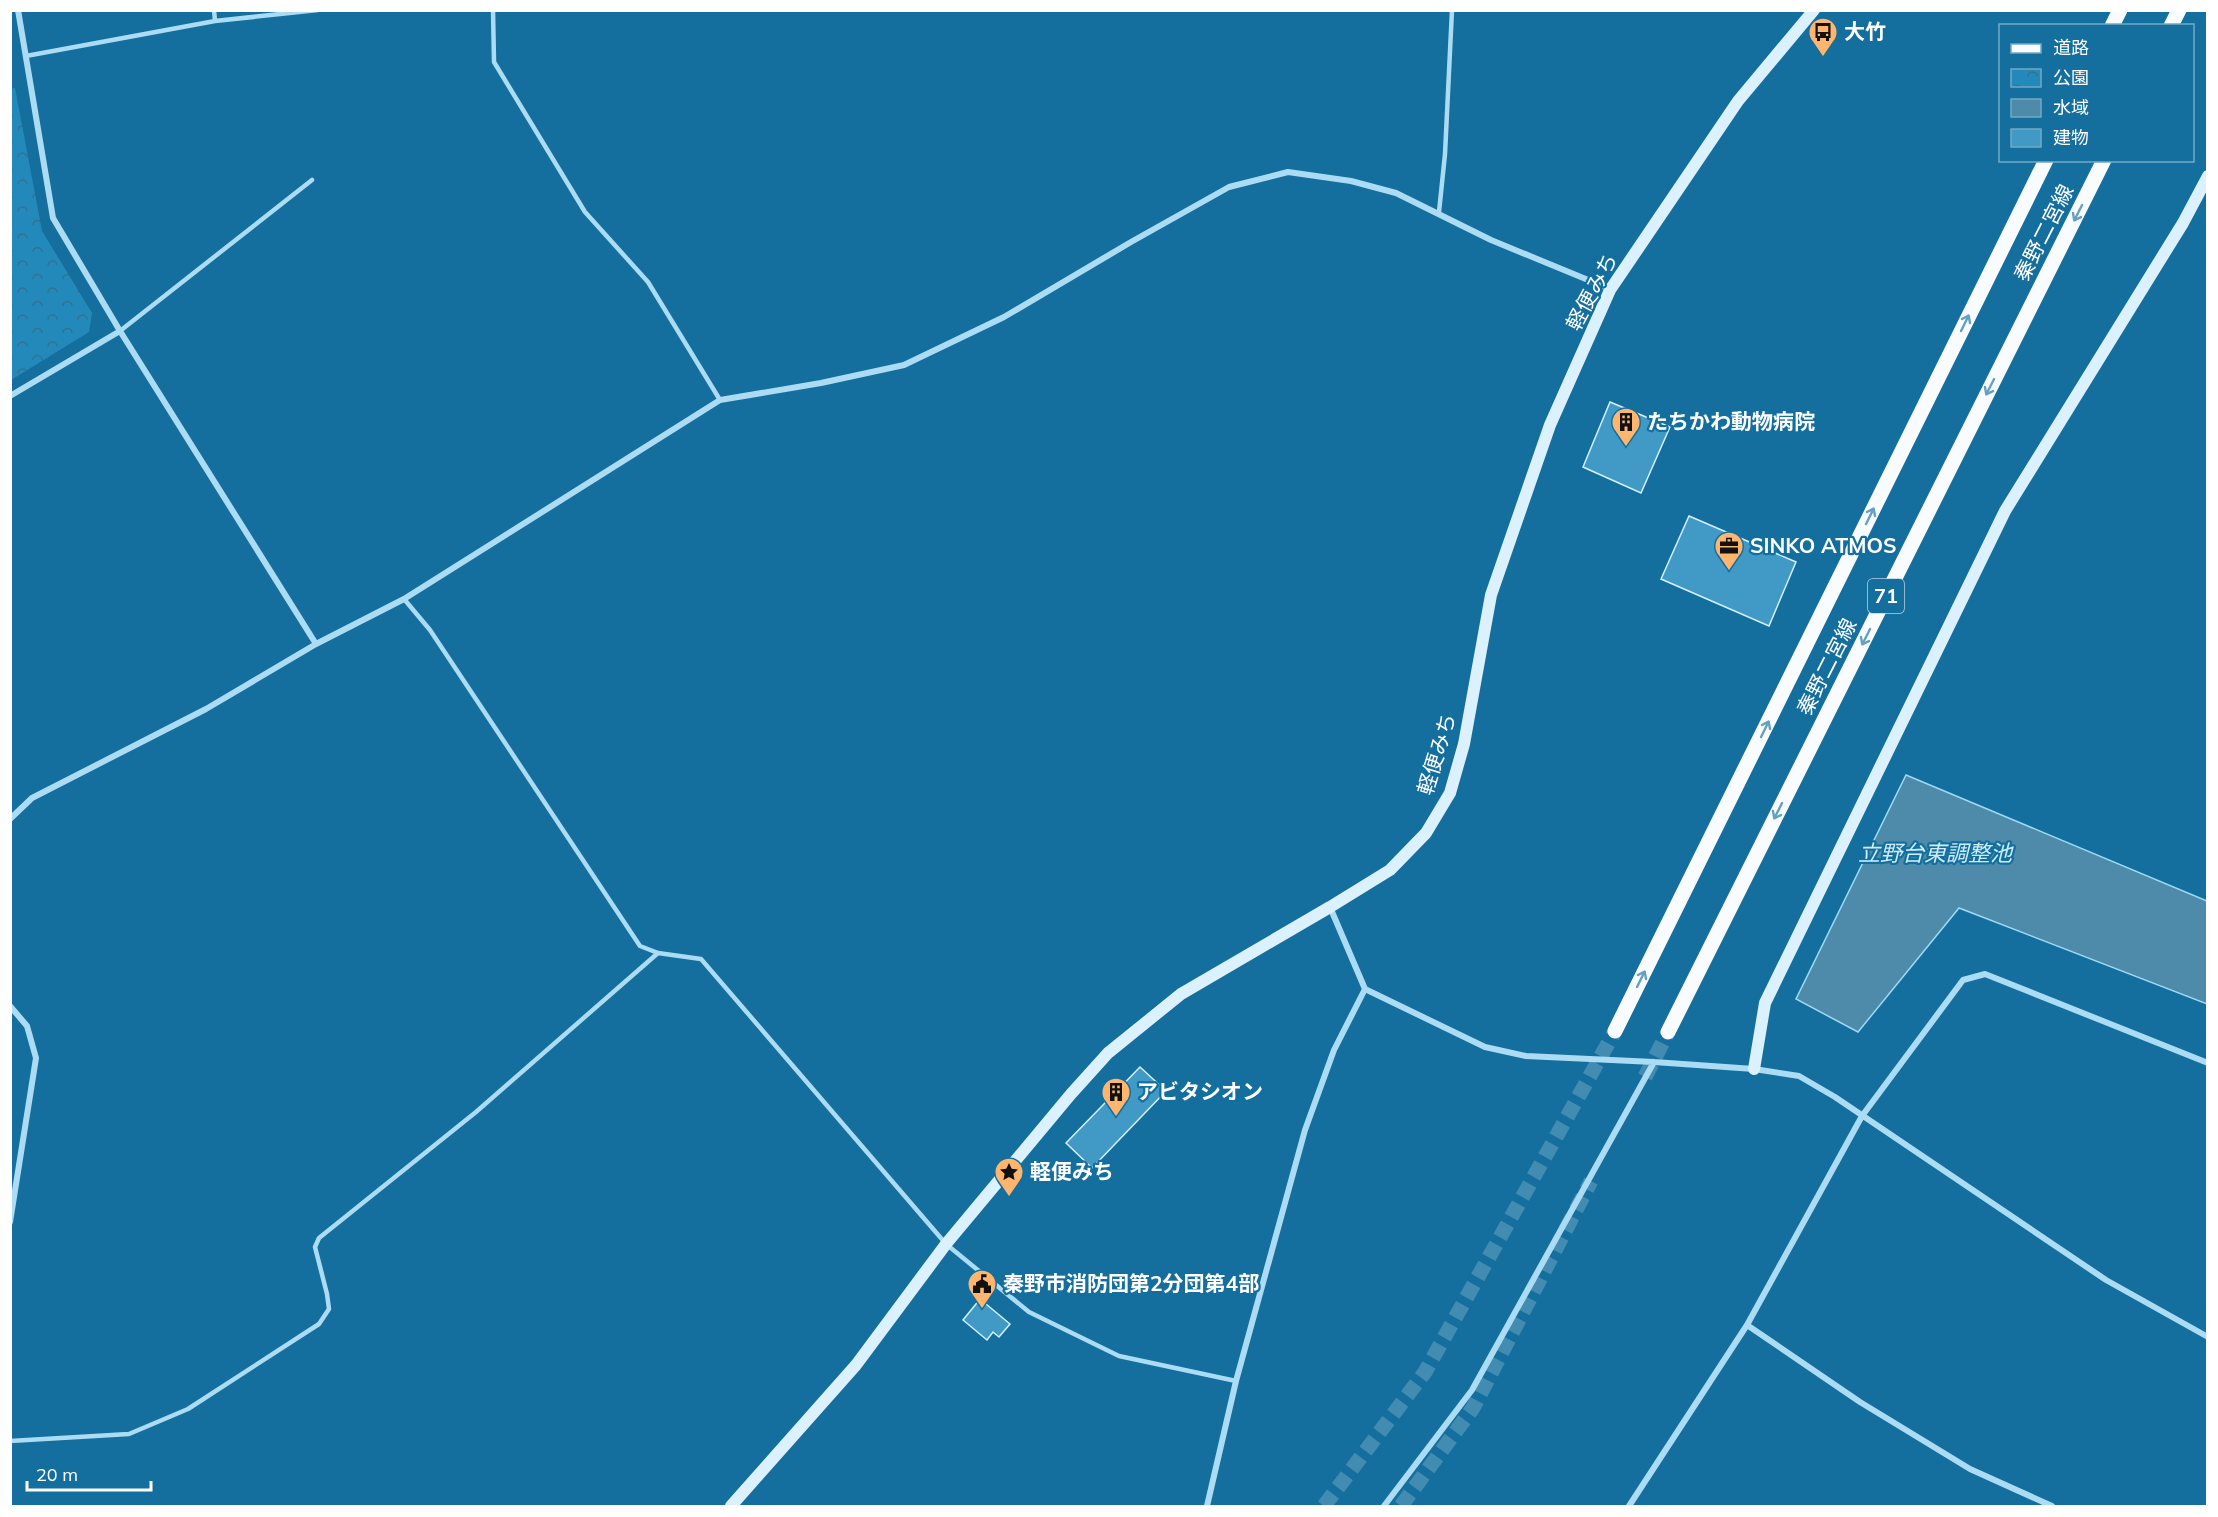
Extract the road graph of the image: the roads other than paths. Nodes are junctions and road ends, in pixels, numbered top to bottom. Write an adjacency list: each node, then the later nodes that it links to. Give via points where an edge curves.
1 (18, 10): 12 (street)
2 (214, 10): 9 (lane)
3 (318, 10): 9 (lane)
4 (493, 10): 21 (lane, via 494,62 585,212 648,282)
5 (1452, 10): 17 (lane)
6 (1814, 10): 18 (street, 軽便みち, via 1738,101)
7 (2120, 10): 10 (main road)
8 (2179, 10): 11 (main road)
9 (215, 21): 12 (lane)
10 (2113, 24)
11 (2172, 24)
12 (26, 56): 19 (street, via 53,218)
13 (2045, 162): 29 (main road, 秦野二宮線 / 71, one-way to 13)
14 (2103, 162): 30 (main road, 秦野二宮線 / 71, one-way to 30)
15 (2208, 176): 33 (street, via 2005,511 1765,1003)
16 (312, 180): 19 (lane)
17 (1439, 212): 18 (street, via 1491,240); 21 (street, via 1396,193 1351,181 1288,172 1230,187 1004,317 904,365)
18 (1610, 290): 25 (street, 軽便みち, via 1550,425 1491,595 1464,744 1450,793 1426,833 1390,870)
19 (120, 331): 20 (street); 23 (street)
20 (10, 396)
21 (720, 400): 22 (street)
22 (405, 599): 23 (street); 26 (lane, via 430,630 640,946)
23 (316, 644): 24 (street, via 206,709 32,798)
24 (10, 819)
25 (1330, 907): 27 (street); 36 (street, 軽便みち, via 1181,994 1108,1053)
26 (658, 953): 36 (lane, via 701,959); 40 (lane, via 476,1112 319,1238 315,1247 329,1309 319,1324 188,1409 129,1434)
27 (1365, 989): 31 (street, via 1485,1047 1526,1056); 39 (street, via 1334,1050 1305,1130)
28 (10, 1006): 35 (street, via 27,1026 36,1058)
29 (1615, 1031)
30 (1668, 1032)
31 (1654, 1062): 33 (street); 43 (street, via 1472,1390)
32 (2208, 1063): 34 (street, via 1985,974 1963,980)
33 (1754, 1069): 34 (street, via 1798,1076)
34 (1862, 1116): 37 (street); 38 (street, via 2106,1280)
35 (10, 1222)
36 (945, 1244): 39 (lane, via 1029,1312 1119,1356); 41 (street, 軽便みち, via 856,1365)
37 (1747, 1325): 44 (street); 45 (street, via 1860,1402 1970,1469)
38 (2208, 1337)
39 (1236, 1382): 42 (street)
40 (10, 1441)
41 (731, 1506)
42 (1207, 1506)
43 (1384, 1506)
44 (1629, 1506)
45 (2052, 1506)

